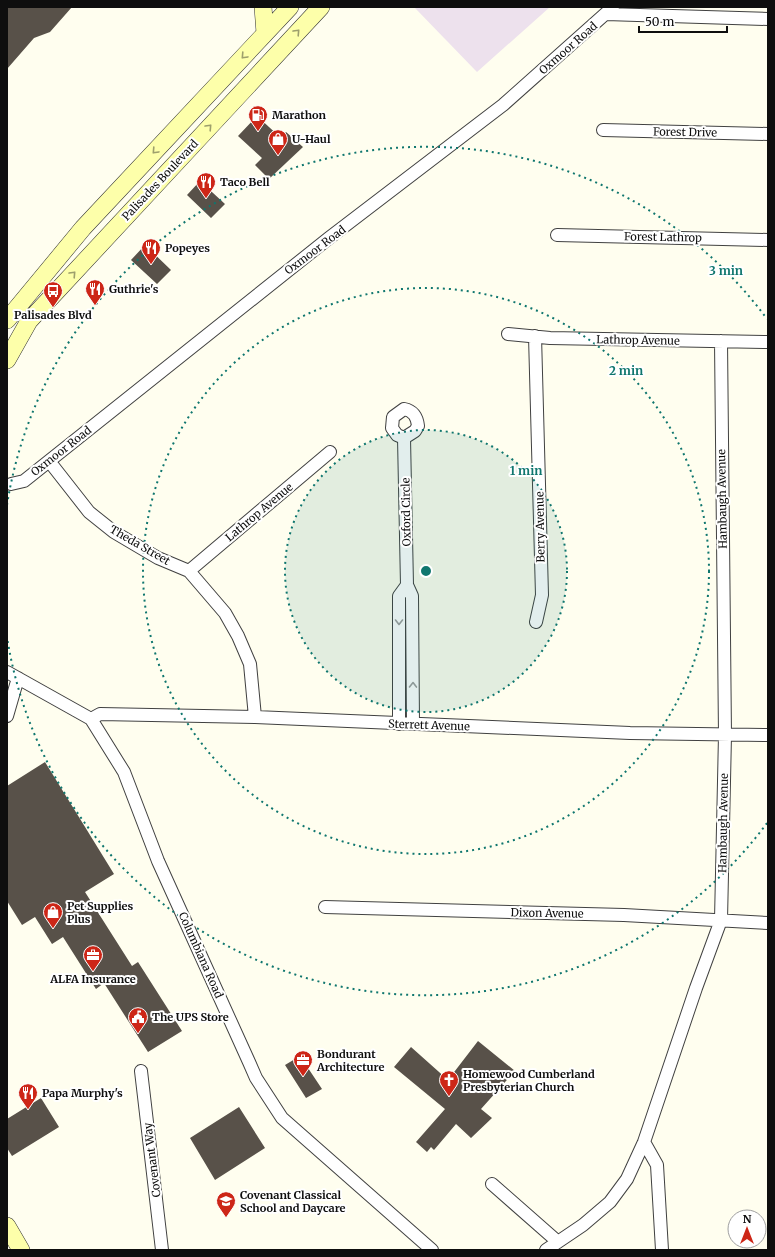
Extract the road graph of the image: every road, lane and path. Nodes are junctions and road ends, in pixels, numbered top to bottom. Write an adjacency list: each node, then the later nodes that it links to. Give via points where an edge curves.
1 (263, 7): 6 (main road)
2 (290, 7): 6 (main road)
3 (321, 7): 16 (main road, Palisades Boulevard, one-way to 3, via 29,321)
4 (610, 11): 5 (street); 19 (street, Oxmoor Road, via 503,105 329,238)
5 (768, 19)
6 (265, 33): 11 (main road, one-way to 11, via 83,228)
7 (603, 130): 8 (street, Forest Drive)
8 (768, 134)
9 (557, 235): 10 (street, Forest Lathrop)
10 (768, 240)
11 (7, 320)
12 (508, 334): 13 (street, Lathrop Avenue)
13 (535, 336): 14 (street, Lathrop Avenue); 23 (street, Berry Avenue, via 542,594)
14 (721, 341): 15 (street, Lathrop Avenue); 32 (street, Hambaugh Avenue)
15 (768, 342)
16 (7, 360)
17 (404, 438): 22 (street, Oxford Circle)
18 (330, 452): 21 (street, Lathrop Avenue)
19 (50, 461): 20 (street, Oxmoor Road, via 24,481); 21 (street, Theda Street, via 89,512 114,532 158,558)
20 (11, 484)
21 (189, 571): 28 (street, Theda Street, via 225,613 238,636 250,664)
22 (407, 585): 24 (street, Oxford Circle, one-way to 24, via 399,596); 25 (street, Oxford Circle, via 412,596)
23 (536, 622)
24 (399, 641): 25 (street); 30 (street, Oxford Circle)
25 (414, 641): 31 (street, Oxford Circle, one-way to 25)
26 (12, 675): 27 (street); 29 (street, Columbiana Road)
27 (7, 716)
28 (255, 716): 29 (street, Sterrett Avenue, via 100,714); 30 (street, Sterrett Avenue)
29 (91, 719): 44 (street, Columbiana Road, via 124,772 158,861 256,1078 282,1118)
30 (399, 724): 31 (street, Sterrett Avenue)
31 (413, 724): 32 (street, Sterrett Avenue)
32 (725, 735): 33 (street, Sterrett Avenue); 35 (street, Hambaugh Avenue)
33 (768, 735)
34 (325, 907): 35 (street, Dixon Avenue)
35 (721, 920): 36 (street, Dixon Avenue); 38 (street, Hambaugh Avenue)
36 (768, 922)
37 (141, 1071): 43 (street, Covenant Way)
38 (644, 1142): 41 (street, Hambaugh Avenue, via 627,1179 610,1202); 46 (street, via 657,1165)
39 (492, 1184): 41 (street)
40 (7, 1226): 42 (main road)
41 (558, 1242): 45 (street, Hambaugh Avenue)
42 (21, 1250)
43 (162, 1250)
44 (432, 1250)
45 (546, 1250)
46 (662, 1250)

